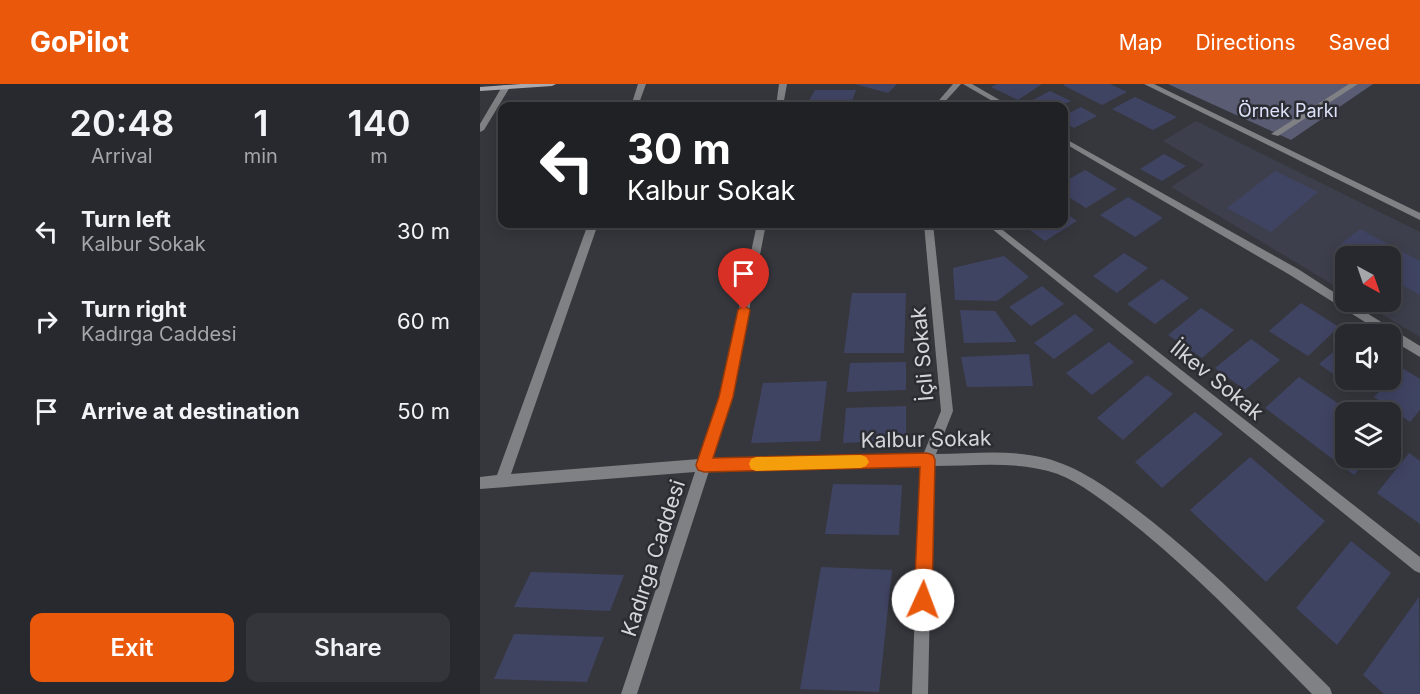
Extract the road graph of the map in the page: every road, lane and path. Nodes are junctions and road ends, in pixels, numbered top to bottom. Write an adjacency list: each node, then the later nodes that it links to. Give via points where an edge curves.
1 (552, 84): 8 (main road)
2 (642, 84): 11 (street)
3 (783, 84): 12 (street)
4 (957, 84): 13 (street)
5 (967, 84): 14 (street)
6 (1148, 84): 18 (street)
7 (1354, 84): 16 (street)
8 (521, 85): 9 (main road)
9 (506, 87): 10 (main road); 15 (street)
10 (480, 89)
11 (635, 102)
12 (781, 102)
13 (941, 102)
14 (999, 102)
15 (480, 130)
16 (1275, 134)
17 (1068, 142): 23 (street, via 1294,272)
18 (1420, 217)
19 (592, 228): 26 (street)
20 (761, 228): 25 (street, Kadırga Caddesi, via 726,397)
21 (929, 228): 24 (street, İçli Sokak, via 947,411)
22 (995, 228): 28 (street, İlkev Sokak)
23 (1420, 352)
24 (927, 460): 25 (street, Kalbur Sokak); 30 (street, İçli Sokak); 31 (street, Kalbur Sokak, via 1035,461 1082,480 1166,542)
25 (704, 465): 26 (street, Kalbur Sokak); 29 (street, Kadırga Caddesi)
26 (502, 480): 27 (street, Kalbur Sokak)
27 (480, 483)
28 (1420, 566)
29 (629, 694)
30 (920, 694)
31 (1324, 694)

